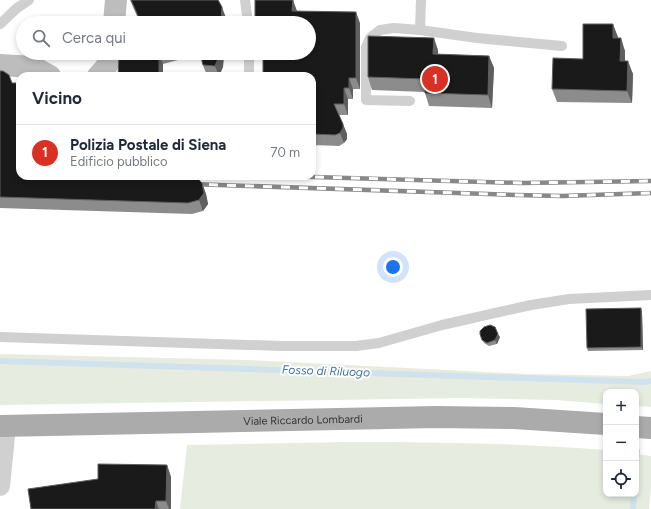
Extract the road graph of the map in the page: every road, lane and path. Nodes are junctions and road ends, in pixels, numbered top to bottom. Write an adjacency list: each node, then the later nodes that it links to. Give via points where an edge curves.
1 (29, 0): 7 (lane)
2 (116, 0): 5 (street)
3 (245, 0): 6 (lane)
4 (421, 0): 8 (lane)
5 (115, 16)
6 (247, 16)
7 (0, 24)
8 (420, 30): 9 (lane); 16 (lane, via 380,30 370,38 366,47 366,100)
9 (562, 46)
10 (110, 60): 14 (street)
11 (249, 60): 15 (lane)
12 (0, 65): 13 (street, via 34,67)
13 (43, 72)
14 (102, 72)
15 (249, 72)
16 (410, 101)
17 (651, 295): 18 (lane, via 569,299 531,305 379,343 356,346)
18 (0, 337)
19 (603, 424): 20 (main road, Viale Riccardo Lombardi, via 456,417)
20 (3, 426): 23 (street)
21 (639, 427): 22 (main road)
22 (651, 428)
23 (2, 459): 24 (street)
24 (0, 486)

